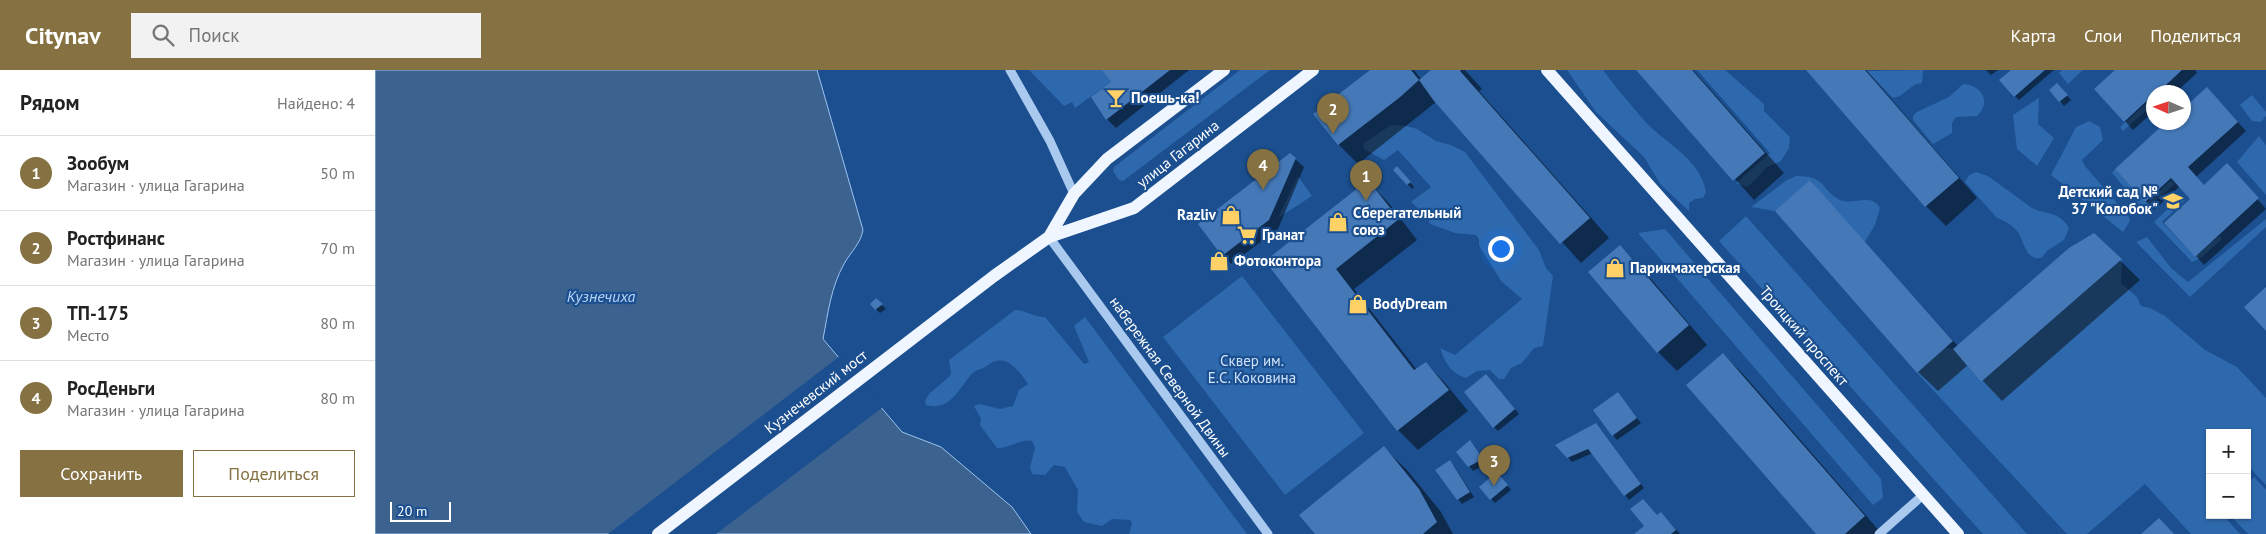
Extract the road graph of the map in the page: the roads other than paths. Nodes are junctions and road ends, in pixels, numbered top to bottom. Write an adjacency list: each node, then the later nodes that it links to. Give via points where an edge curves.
1 (1010, 70): 5 (street)
2 (1224, 70): 5 (main road, улица Гагарина, via 1107,159)
3 (1313, 70): 6 (main road, улица Гагарина, via 1134,208)
4 (1547, 70): 8 (main road, Троицкий проспект)
5 (1075, 194): 6 (main road, улица Гагарина)
6 (1049, 237): 7 (main road, улица Гагарина); 10 (street, набережная Северной Двины)
7 (994, 276): 9 (main road, Кузнечевский мост)
8 (1923, 495): 11 (street); 12 (main road, Троицкий проспект)
9 (658, 534)
10 (1268, 534)
11 (1879, 534)
12 (1958, 534)

